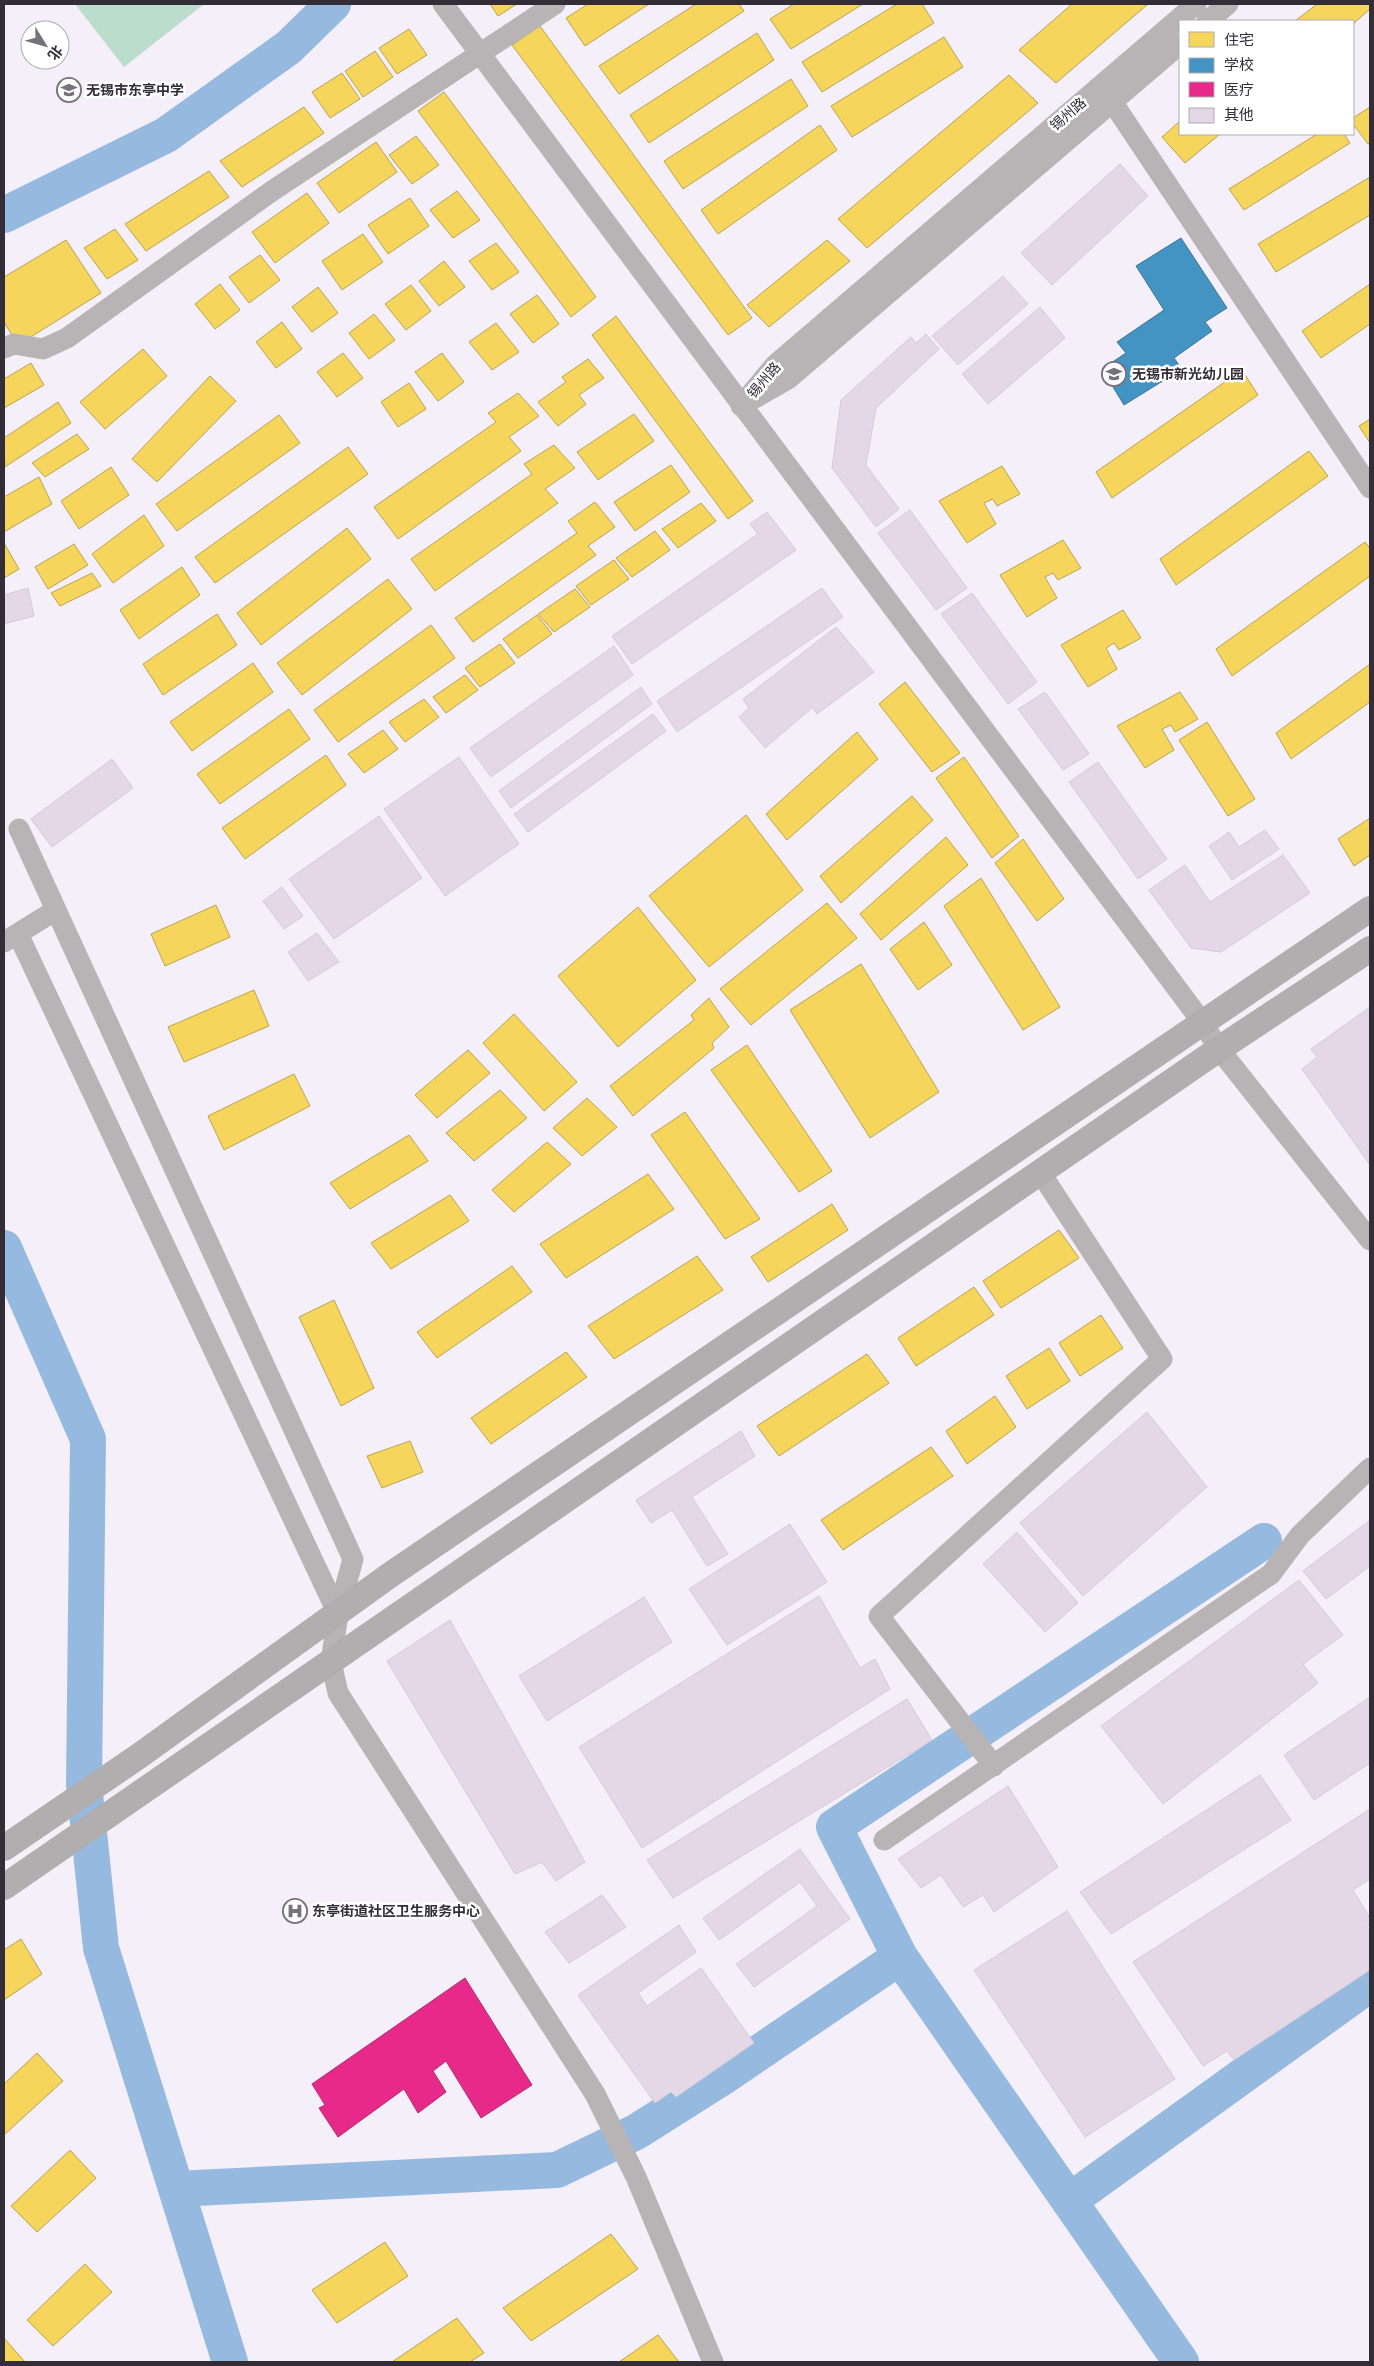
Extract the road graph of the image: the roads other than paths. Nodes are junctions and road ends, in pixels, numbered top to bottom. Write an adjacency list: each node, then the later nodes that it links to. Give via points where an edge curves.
1 (443, 4): 9 (street)
2 (555, 4): 9 (street)
3 (1196, 4): 5 (street, 锡州路)
4 (1228, 4): 6 (street)
5 (1180, 20)
6 (1208, 20)
7 (1179, 21): 10 (street, 锡州路)
8 (1179, 45): 10 (street, 锡州路)
9 (480, 55): 11 (street, via 272,191 67,338 43,349); 12 (street)
10 (1107, 93): 12 (street, 锡州路, via 788,379); 13 (street)
11 (7, 341)
12 (741, 406): 19 (street)
13 (1370, 488)
14 (20, 829): 16 (street)
15 (1370, 909): 19 (main road)
16 (56, 910): 17 (street); 24 (street, via 353,1558)
17 (11, 938): 24 (street)
18 (1370, 949): 20 (main road)
19 (1202, 1022): 20 (street); 24 (main road, via 390,1575)
20 (1219, 1049): 21 (main road); 22 (street)
21 (1040, 1172): 25 (main road); 26 (street, via 1162,1358 879,1616)
22 (1370, 1240)
23 (1370, 1468): 26 (street, via 1300,1535 1271,1574)
24 (338, 1614): 25 (street); 28 (main road)
25 (331, 1662): 29 (main road); 30 (street, via 338,1693 594,2094 636,2176)
26 (994, 1765): 27 (street)
27 (884, 1840)
28 (4, 1848)
29 (4, 1887)
30 (713, 2362)

